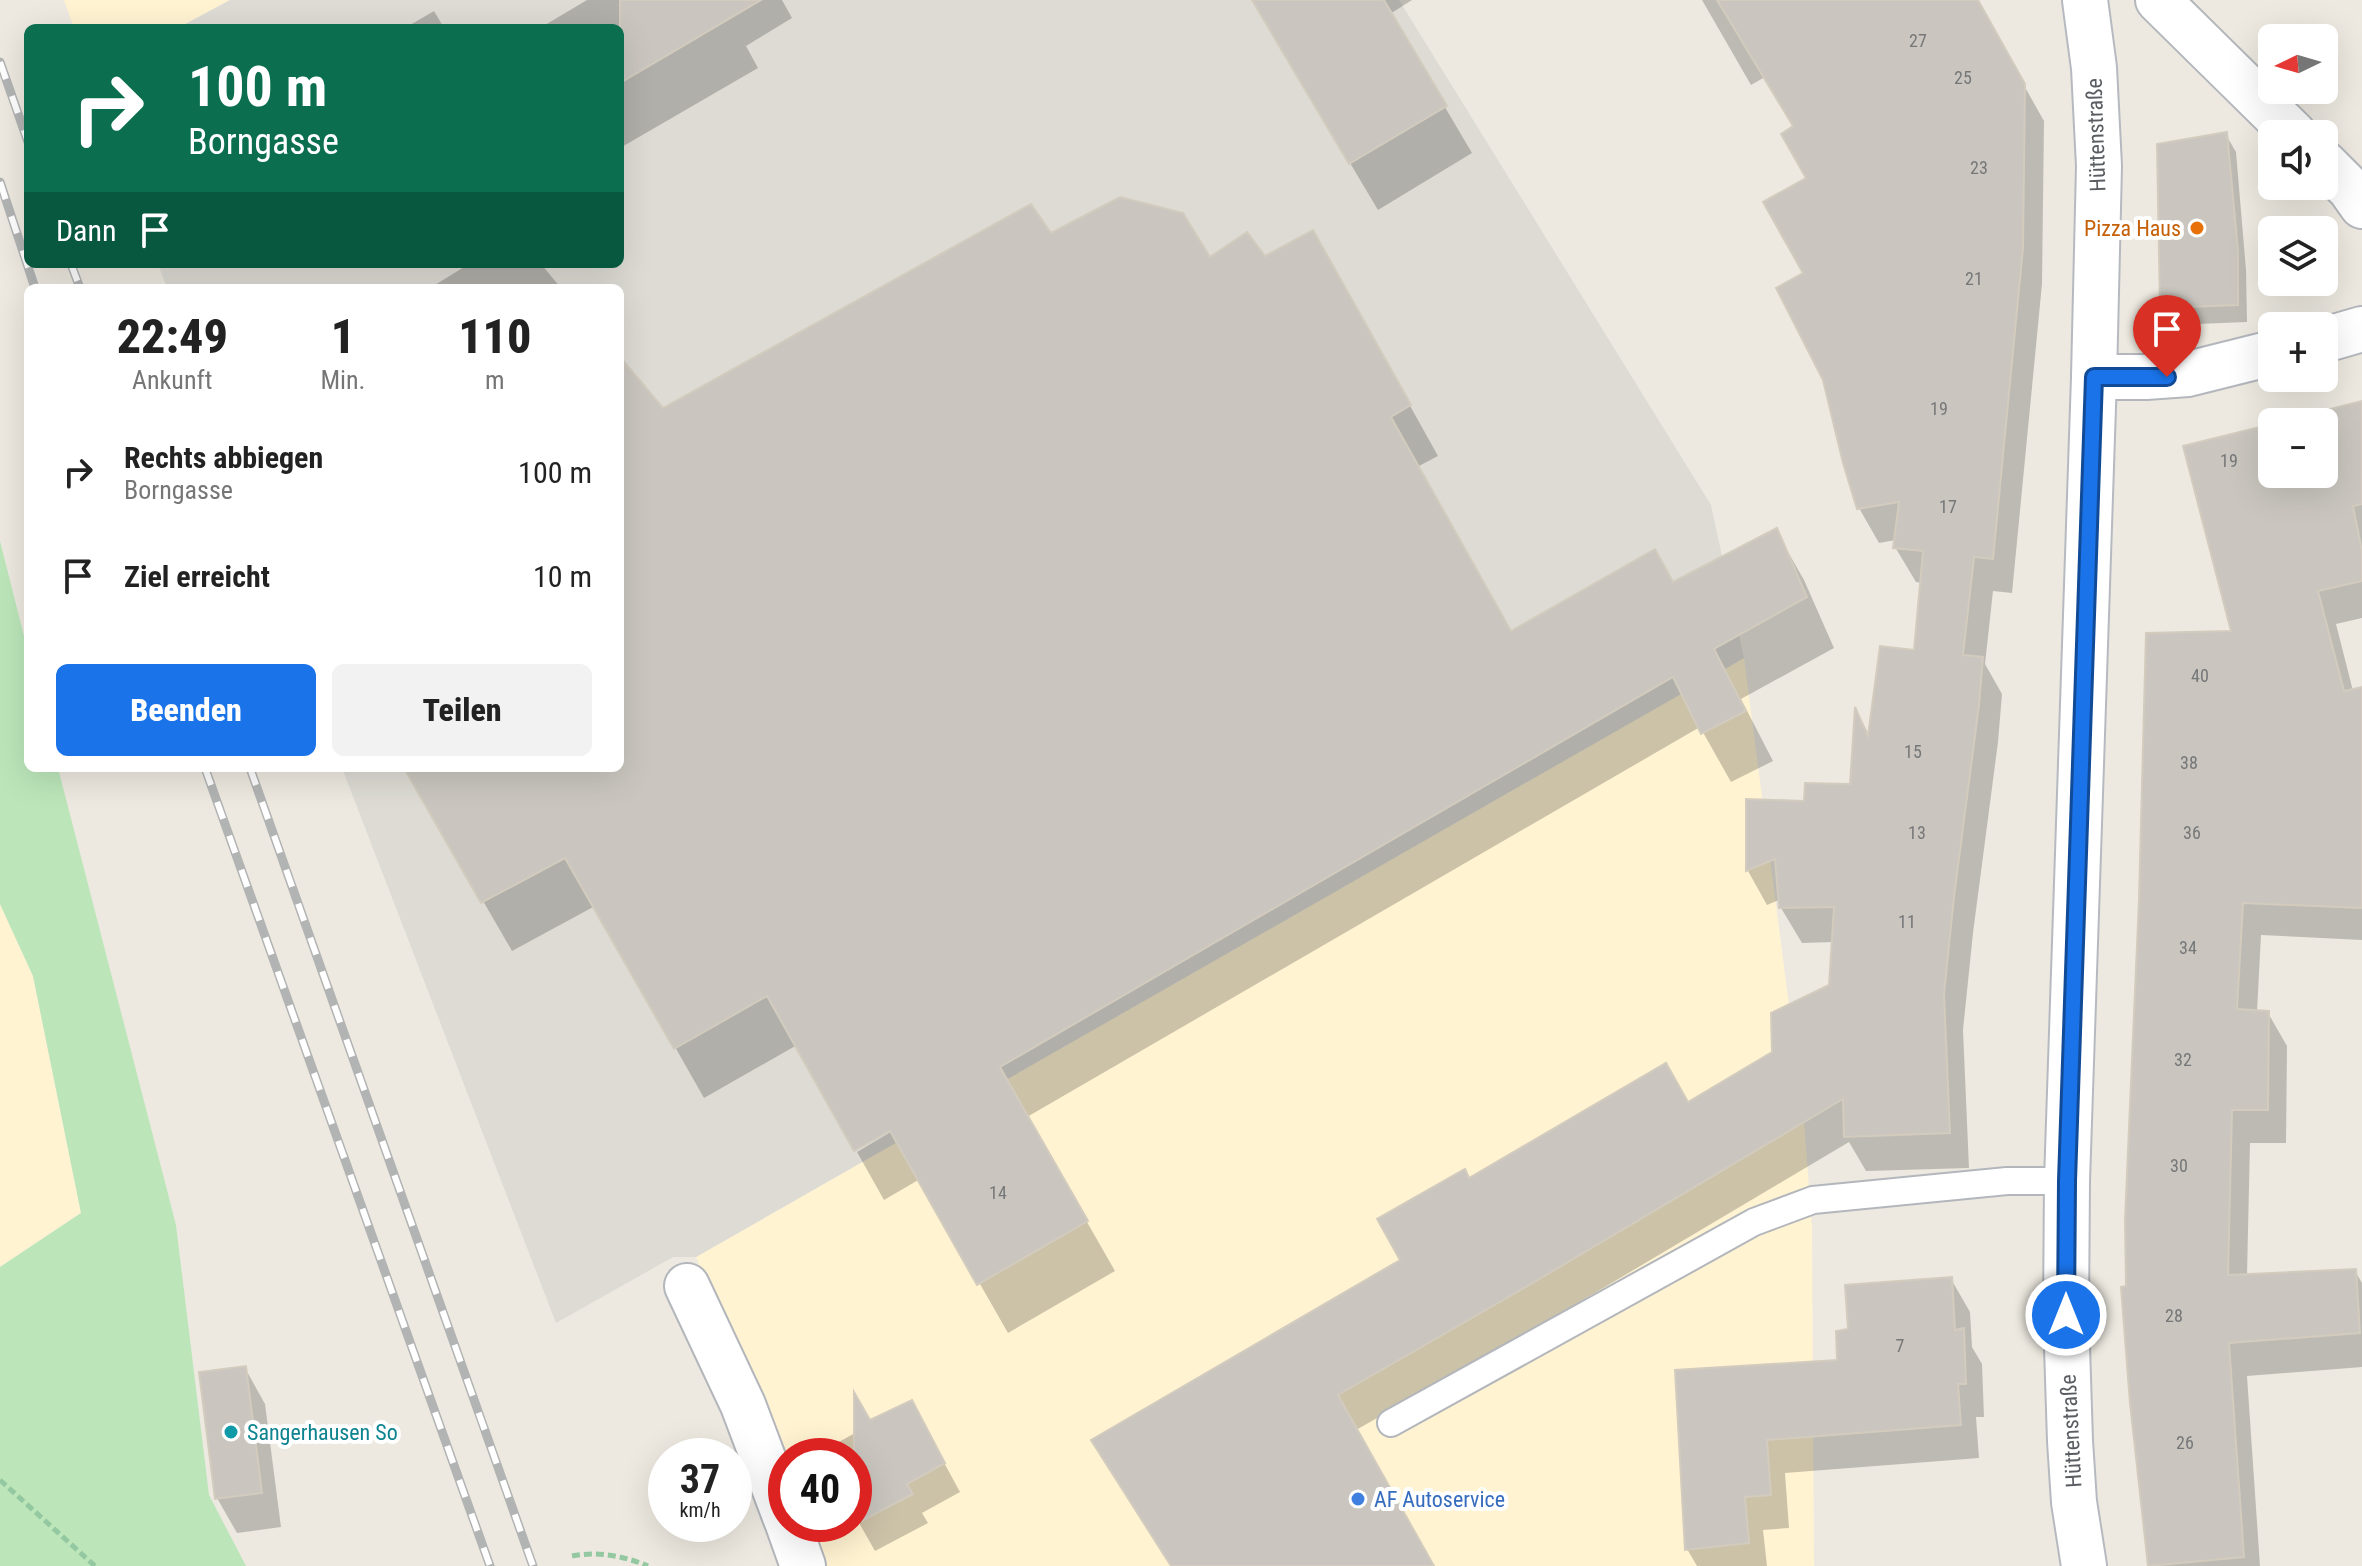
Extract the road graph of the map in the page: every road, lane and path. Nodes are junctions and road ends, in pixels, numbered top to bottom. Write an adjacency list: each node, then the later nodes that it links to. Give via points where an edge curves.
1 (2085, 0): 9 (street, Hüttenstraße, via 2099,153)
2 (2158, 0): 3 (street)
3 (2280, 120)
4 (2338, 177): 5 (street)
5 (2362, 206)
6 (2362, 329): 7 (street)
7 (2338, 336)
8 (2258, 356): 9 (street, via 2188,374)
9 (2094, 377): 10 (street, Hüttenstraße)
10 (2067, 1181): 12 (lane, via 2007,1181 1813,1200 1754,1222); 20 (street, Hüttenstraße, via 2070,1441)
11 (687, 1286): 13 (street)
12 (1391, 1423)
13 (768, 1471)
14 (0, 1480): 17 (path)
15 (794, 1542): 19 (street)
16 (572, 1556): 18 (path, via 602,1555)
17 (95, 1566)
18 (648, 1566)
19 (803, 1566)
20 (2084, 1566)

